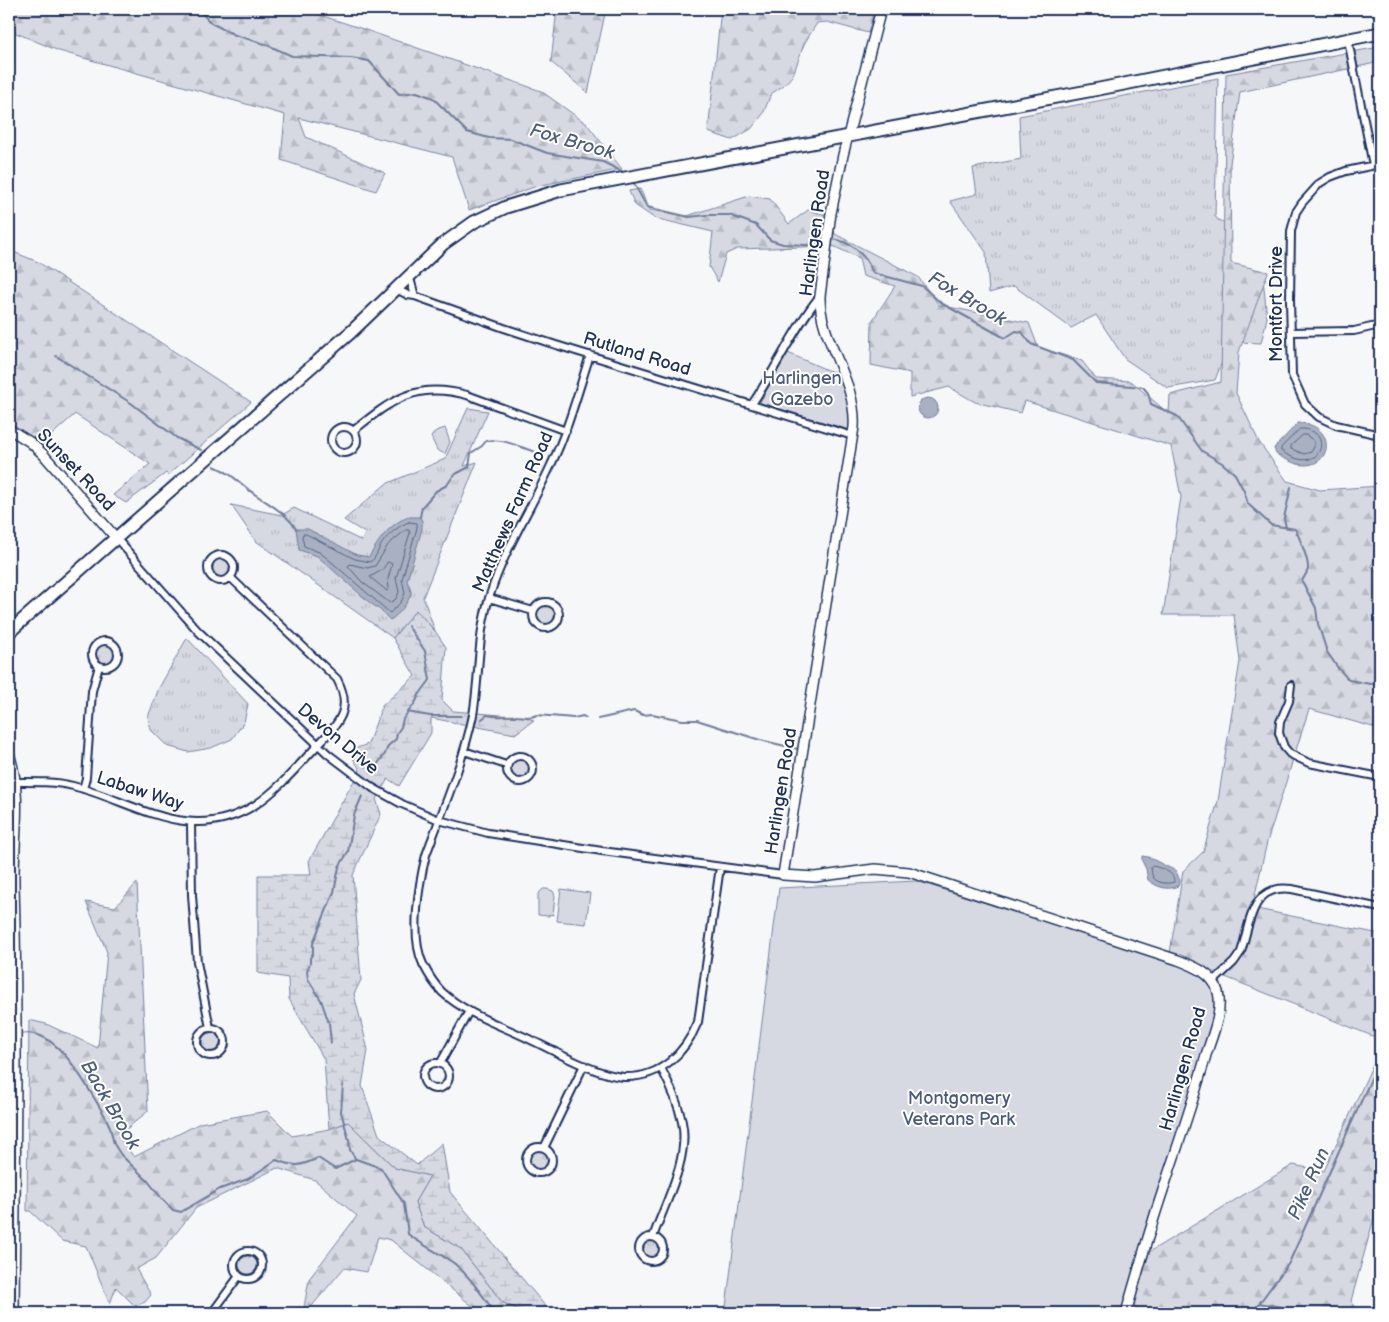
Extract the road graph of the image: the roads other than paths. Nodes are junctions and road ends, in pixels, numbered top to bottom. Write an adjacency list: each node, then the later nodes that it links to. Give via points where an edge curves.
1 (881, 9): 4 (street, Harlingen Road)
2 (1380, 33): 3 (highway)
3 (1348, 40): 4 (highway); 6 (street)
4 (847, 136): 7 (highway, via 546,193 498,210 458,233); 10 (street, Harlingen Road, via 828,232)
5 (1380, 164): 6 (street, Montfort Drive)
6 (1373, 166): 12 (street, Montfort Drive, via 1330,177 1308,195 1296,212 1291,231)
7 (409, 276): 8 (highway); 9 (street)
8 (396, 289): 9 (street, Rutland Road); 20 (highway)
9 (415, 296): 13 (street, Rutland Road)
10 (820, 296): 14 (street); 19 (street, Harlingen Road, via 824,322 853,403)
11 (1380, 325): 12 (street, via 1354,331)
12 (1291, 332): 18 (street, Montfort Drive, via 1292,375 1305,404 1319,417 1336,425)
13 (590, 355): 14 (street, Rutland Road); 17 (street, Matthews Farm Road)
14 (752, 404): 19 (street, Rutland Road)
15 (9, 429): 20 (street, Sunset Road, via 43,454)
16 (353, 431): 16 (street, via 346,427 338,429 332,435 334,448 341,452 353,449 357,438); 17 (street, via 392,402 414,393 434,390 467,395)
17 (566, 431): 22 (street, Matthews Farm Road, via 500,568)
18 (1380, 435)
19 (853, 436): 37 (street, Harlingen Road)
20 (116, 538): 24 (highway); 27 (street, Devon Drive, via 198,631)
21 (231, 578): 21 (street, via 235,570 232,561 221,555 213,558 208,566 212,578 219,582); 27 (street, Labaw Way, via 327,668 342,688 344,705 340,718 335,728)
22 (489, 598): 23 (street); 28 (street, Matthews Farm Road, via 481,635 473,714)
23 (533, 611): 23 (street, via 535,622 541,627 553,626 559,615 556,606 548,602 540,603)
24 (9, 632)
25 (99, 666): 25 (street, via 107,667 117,658 117,650 111,643 99,642 94,648 92,656); 33 (street, via 92,691)
26 (1291, 685): 31 (street, via 1279,733 1290,754 1309,763)
27 (318, 744): 34 (street, Devon Drive, via 373,788); 35 (street, Labaw Way, via 272,792 253,806 223,818)
28 (464, 751): 30 (street); 34 (street, Matthews Farm Road)
29 (9, 753): 32 (street)
30 (506, 765): 30 (street, via 508,775 514,781 527,780 533,769 523,756 515,756)
31 (1380, 776)
32 (13, 782): 33 (street, Labaw Way, via 59,783); 47 (street, via 18,810 14,872 16,1044)
33 (83, 789): 35 (street, Labaw Way, via 161,818)
34 (439, 820): 36 (street, Devon Drive, via 488,833); 40 (street, Matthews Farm Road, via 422,871 417,944 432,980)
35 (191, 822): 41 (street, via 197,962)
36 (720, 867): 37 (street, Devon Drive); 44 (street, Matthews Farm Road, via 698,1022 683,1050)
37 (783, 875): 39 (street, Harlingen Road, via 815,877 875,868 909,872 1178,960)
38 (1380, 908): 39 (street, via 1292,889 1273,890 1254,907 1238,958)
39 (1214, 981): 51 (street, Harlingen Road, via 1219,1001 1214,1026)
40 (469, 1011): 42 (street); 43 (street, Matthews Farm Road)
41 (210, 1028): 41 (street, via 199,1036 197,1044 205,1055 214,1056 222,1052 225,1043 222,1034)
42 (440, 1064): 42 (street, via 428,1066 424,1074 425,1082 432,1088 440,1089 449,1080 449,1072)
43 (584, 1065): 44 (street, Matthews Farm Road, via 625,1077); 45 (street)
44 (660, 1068): 46 (street, via 675,1096 682,1122 682,1150 679,1167)
45 (544, 1148): 45 (street, via 536,1147 528,1152 526,1160 532,1171 548,1170 550,1154)
46 (653, 1237)
47 (12, 1252): 49 (street)
48 (240, 1276): 48 (street, via 248,1279 260,1273 262,1264 254,1253 245,1251 237,1256 234,1269); 50 (street)
49 (14, 1313)
50 (212, 1313)
51 (1126, 1313)

